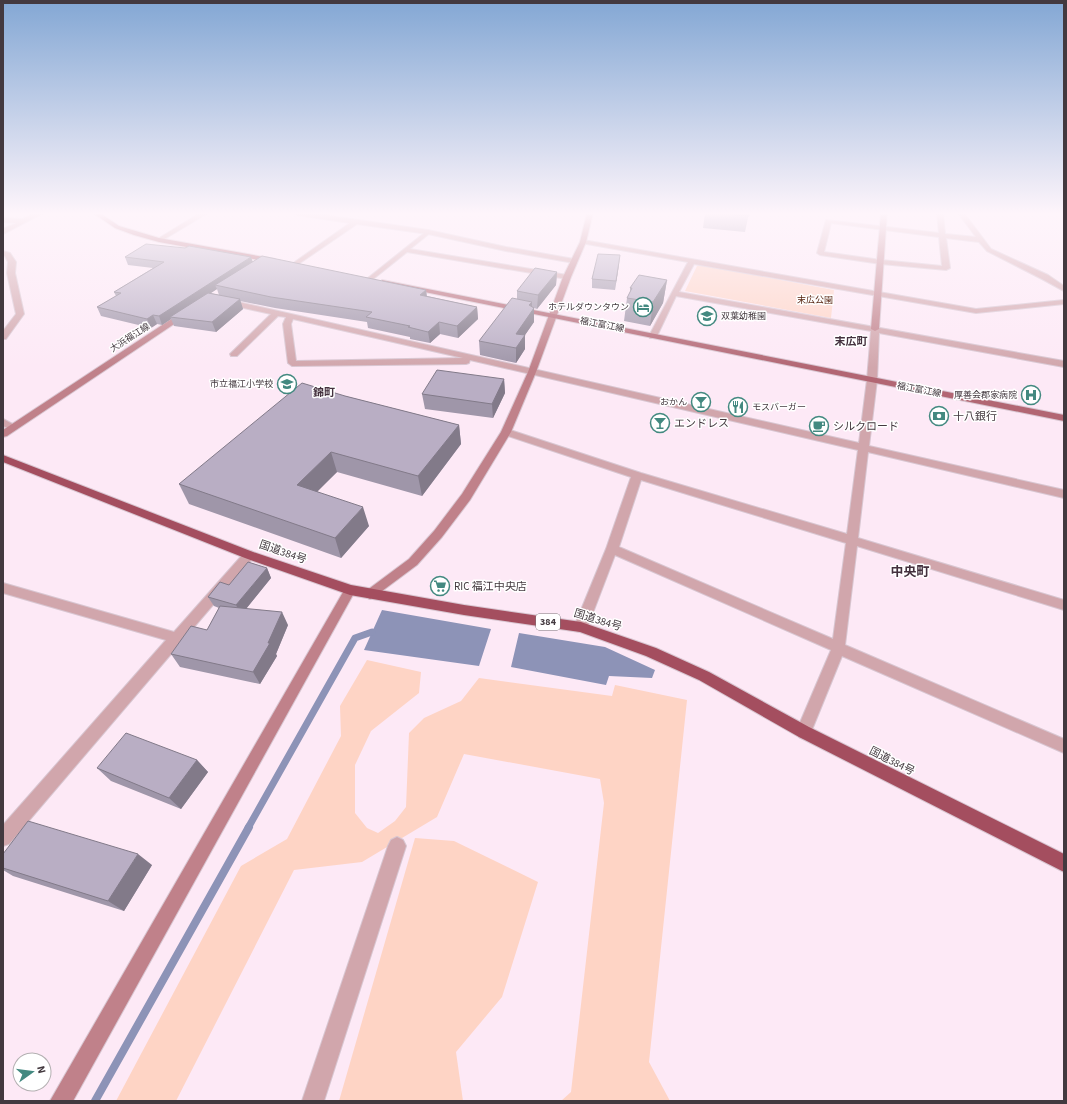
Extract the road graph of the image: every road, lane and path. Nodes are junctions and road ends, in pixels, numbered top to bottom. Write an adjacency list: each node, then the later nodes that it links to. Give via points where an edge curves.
1 (12, 265): 28 (street, via 11,274 20,314)
2 (261, 265): 14 (street)
3 (295, 265): 13 (main road)
4 (385, 265): 16 (lane)
5 (493, 265): 15 (lane)
6 (572, 265): 15 (street)
7 (690, 265): 18 (street)
8 (712, 265): 19 (street)
9 (881, 265): 19 (street)
10 (908, 265): 11 (street, via 946,268)
11 (946, 265)
12 (1019, 265): 17 (street)
13 (309, 267)
14 (255, 268)
15 (567, 277): 25 (street)
16 (366, 278): 25 (main road, 福江富江線)
17 (1064, 289)
18 (674, 293): 26 (street); 27 (street)
19 (879, 294): 21 (street, via 976,311); 26 (street)
20 (218, 299): 23 (street)
21 (1064, 302)
22 (191, 311): 36 (street, 大浜福江線)
23 (278, 312): 24 (street); 29 (street)
24 (291, 315): 30 (street); 30 (street, via 287,324 292,363)
25 (553, 316): 27 (main road, 福江富江線); 32 (street)
26 (876, 329): 31 (street); 33 (street)
27 (653, 336): 33 (main road, 福江富江線)
28 (3, 337)
29 (234, 354)
30 (484, 361): 32 (street)
31 (1064, 364)
32 (532, 372): 37 (street); 39 (street)
33 (872, 380): 34 (main road, 福江富江線); 39 (street)
34 (1064, 418)
35 (3, 422): 36 (street)
36 (13, 427): 38 (street, 大浜福江線)
37 (506, 432): 41 (street); 48 (street, via 466,497 438,534 413,562)
38 (3, 434)
39 (863, 449): 42 (street); 43 (street)
40 (3, 458): 45 (highway, 国道384号 / 384)
41 (637, 475): 43 (street); 44 (street)
42 (1064, 494)
43 (851, 540): 49 (street); 52 (street)
44 (612, 549): 50 (street); 52 (street)
45 (249, 555): 47 (highway, 国道384号 / 384); 51 (street)
46 (3, 588): 51 (street)
47 (350, 590): 48 (highway, 国道384号 / 384); 58 (street)
48 (370, 594): 50 (highway, 国道384号 / 384)
49 (1064, 605)
50 (581, 627): 53 (highway, 国道384号 / 384, via 651,652 704,676)
51 (177, 638): 55 (street)
52 (838, 649): 53 (street); 54 (street)
53 (804, 732): 57 (highway, 国道384号 / 384)
54 (1064, 746)
55 (3, 838)
56 (397, 846): 59 (street)
57 (1064, 863)
58 (61, 1101)
59 (313, 1101)

